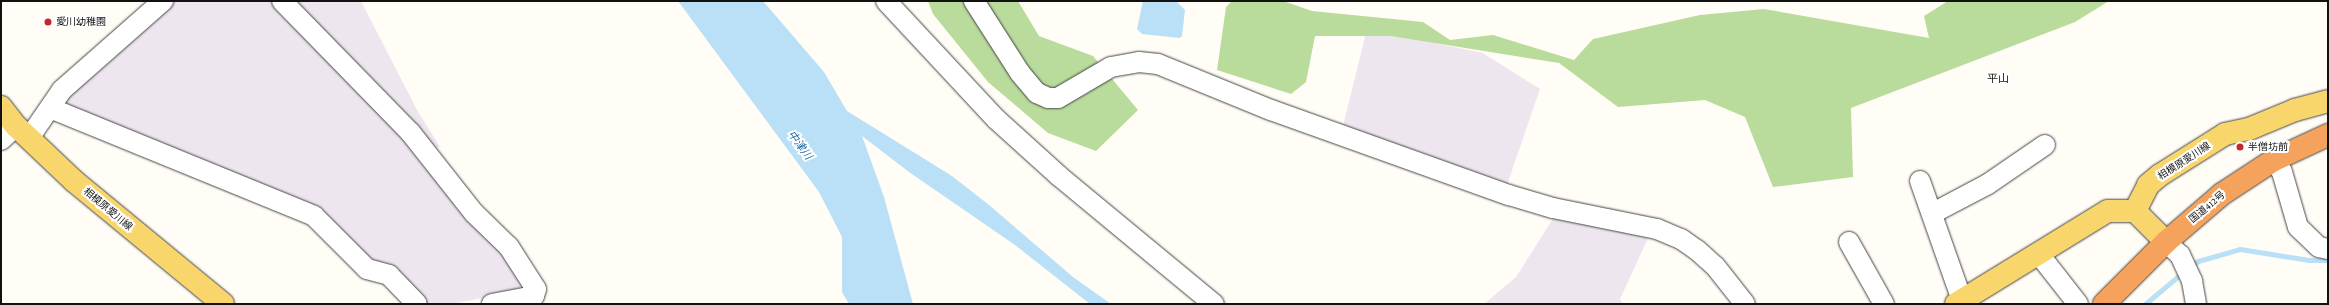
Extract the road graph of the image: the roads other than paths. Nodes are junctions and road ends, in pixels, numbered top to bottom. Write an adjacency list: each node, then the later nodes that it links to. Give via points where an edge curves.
1 (164, 1): 7 (street, via 62,90)
2 (282, 1): 22 (street, via 410,132 474,213 509,247 536,288 534,296)
3 (886, 1): 23 (street, via 996,119 1059,176)
4 (974, 1): 24 (street, via 1020,73 1038,93 1048,98 1058,98 1111,67 1139,62 1158,64 1271,110 1509,195 1554,208 1657,229 1681,239 1698,250 1715,266)
5 (2328, 101): 13 (main road, 相模原愛川線, via 2295,110 2249,129 2225,134 2160,175 2148,186)
6 (1, 107): 8 (main road, 相模原愛川線)
7 (50, 108): 8 (street); 21 (street, via 314,216 366,269 389,275)
8 (16, 135): 20 (main road, 相模原愛川線)
9 (2328, 135): 11 (highway, 国道412号)
10 (2045, 145): 14 (street, via 1988,184)
11 (2274, 160): 16 (highway, 国道412号, via 2222,194); 17 (street, via 2282,172 2298,227)
12 (1920, 182): 14 (street)
13 (2135, 211): 16 (main road); 18 (main road, via 2108,211)
14 (1933, 213): 19 (street)
15 (1849, 242): 25 (street, via 1868,260)
16 (2166, 242): 27 (highway, 国道412号); 28 (street, via 2181,259 2192,280)
17 (2324, 252)
18 (2038, 253): 19 (main road); 26 (street)
19 (1959, 302)
20 (223, 304)
21 (417, 304)
22 (492, 304)
23 (1214, 304)
24 (1745, 304)
25 (1884, 304)
26 (2078, 304)
27 (2104, 304)
28 (2196, 304)

